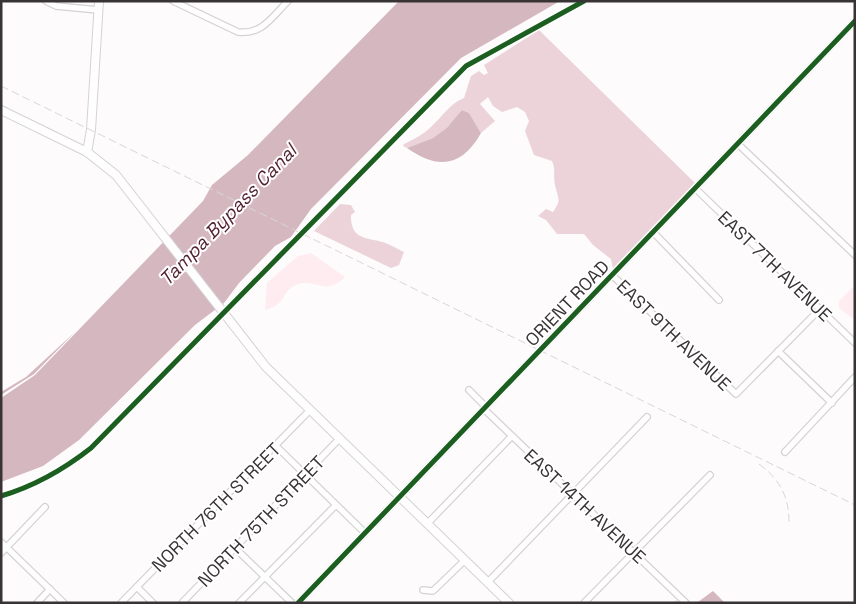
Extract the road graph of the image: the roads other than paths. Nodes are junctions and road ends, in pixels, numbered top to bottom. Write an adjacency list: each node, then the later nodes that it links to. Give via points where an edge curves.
1 (46, 1): 5 (street, via 56,6)
2 (99, 1): 5 (main road)
3 (173, 1): 4 (street, via 238,32 249,33 262,28)
4 (288, 1)
5 (98, 10): 9 (main road)
6 (855, 21): 8 (street, ORIENT ROAD)
7 (1, 110): 9 (main road)
8 (738, 144): 10 (street, ORIENT ROAD); 12 (street)
9 (87, 152): 22 (main road, via 116,174 266,368)
10 (696, 188): 11 (street, ORIENT ROAD); 15 (street, EAST 7TH AVENUE)
11 (653, 232): 13 (street, ORIENT ROAD); 14 (street)
12 (855, 255)
13 (612, 275): 17 (street, EAST 9TH AVENUE, via 736,394); 21 (street, ORIENT ROAD)
14 (719, 300)
15 (820, 309): 16 (street, EAST 7TH AVENUE); 17 (street)
16 (855, 343)
17 (778, 351): 20 (street)
18 (855, 377): 20 (street)
19 (469, 390): 21 (street, EAST 14TH AVENUE)
20 (832, 403): 27 (street)
21 (485, 408): 24 (street, EAST 14TH AVENUE); 31 (street, ORIENT ROAD)
22 (310, 410): 25 (main road); 26 (street, NORTH 76TH STREET)
23 (647, 417): 30 (street)
24 (512, 436): 30 (street, EAST 14TH AVENUE); 34 (street)
25 (339, 439): 29 (street, NORTH 75TH STREET); 31 (main road)
26 (276, 446): 29 (street); 44 (street, NORTH 76TH STREET)
27 (785, 452)
28 (710, 475): 39 (street)
29 (306, 476): 32 (street); 38 (street, NORTH 75TH STREET)
30 (574, 494): 39 (street, EAST 14TH AVENUE); 43 (street)
31 (398, 497): 34 (main road); 35 (street, ORIENT ROAD)
32 (336, 504): 35 (street); 42 (street)
33 (45, 507): 37 (street)
34 (427, 524): 41 (main road)
35 (364, 532): 55 (street, ORIENT ROAD)
36 (1, 542): 37 (street)
37 (7, 547): 40 (street); 45 (street)
38 (235, 548): 42 (street); 52 (street, NORTH 75TH STREET)
39 (635, 552): 56 (street); 57 (street, EAST 14TH AVENUE)
40 (1, 553)
41 (465, 560): 43 (main road); 46 (street, via 433,591)
42 (264, 576): 53 (street); 54 (street)
43 (488, 582): 47 (main road)
44 (137, 587): 50 (street, NORTH 76TH STREET); 51 (street)
45 (50, 589): 48 (street); 49 (street)
46 (423, 590)
47 (506, 602)
48 (37, 603)
49 (64, 603)
50 (122, 603)
51 (153, 603)
52 (182, 603)
53 (239, 603)
54 (292, 603)
55 (298, 603)
56 (584, 603)
57 (686, 603)

